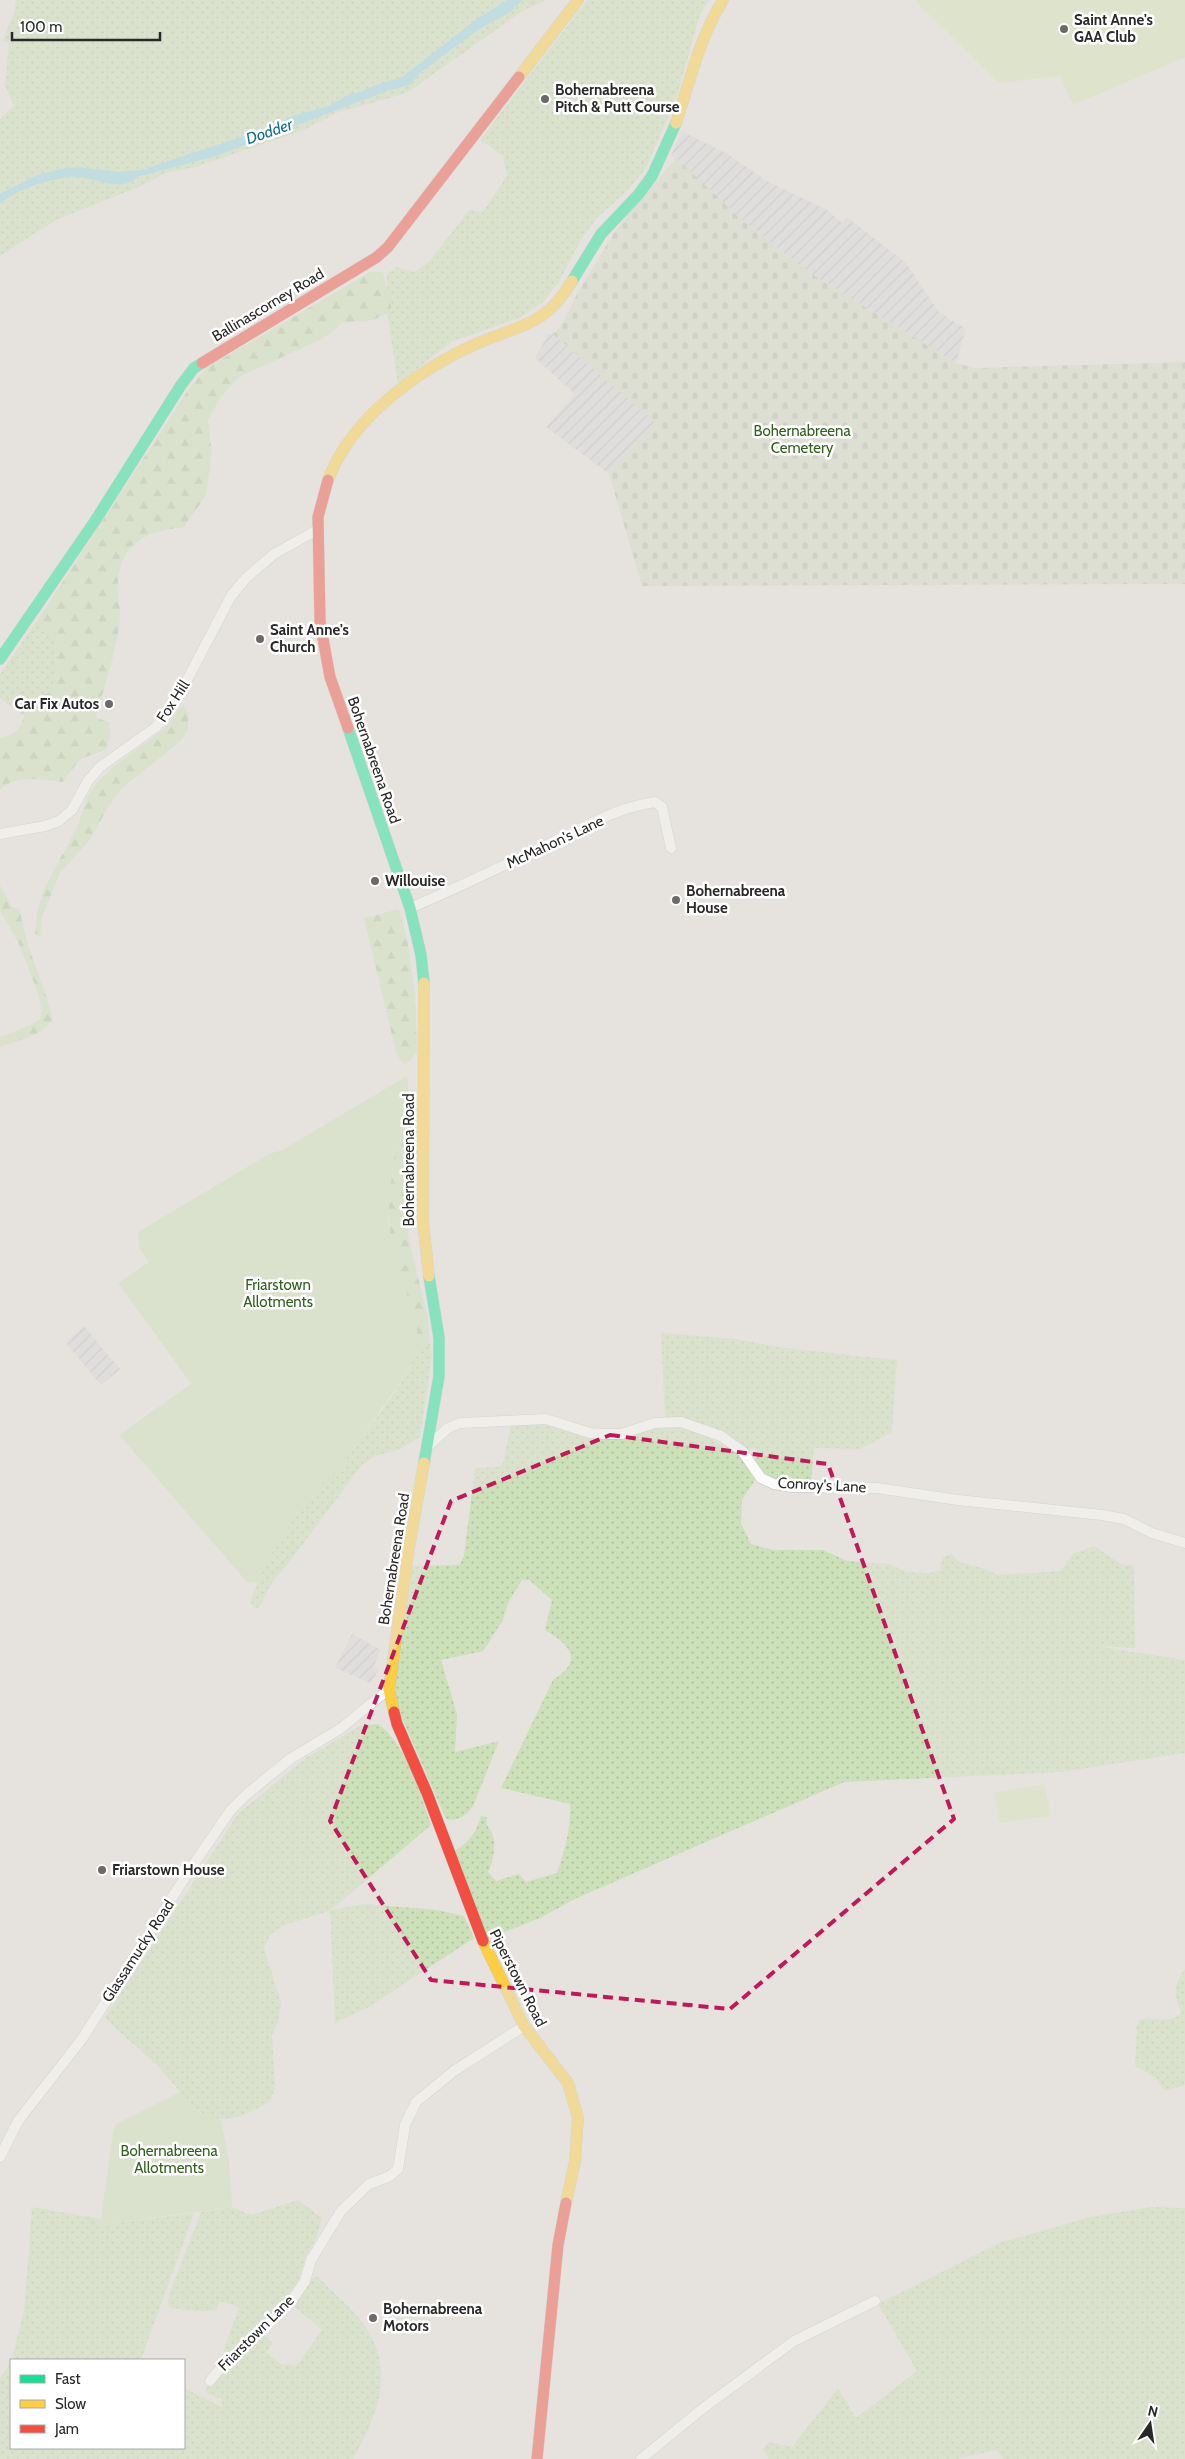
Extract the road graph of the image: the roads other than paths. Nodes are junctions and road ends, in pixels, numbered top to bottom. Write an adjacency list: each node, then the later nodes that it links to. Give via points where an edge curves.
1 (578, 0): 4 (street, Ballinascorney Road, via 388,247 377,257 194,368)
2 (723, 0): 3 (street, Bohernabreena Road, via 704,33 683,104 655,172 596,240 563,295 542,317 528,325 460,352 417,378 364,425 332,469 320,500)
3 (317, 530): 5 (street, Fox Hill, via 274,554 246,578 231,596 173,707 156,727 100,766 72,810 59,821 45,826); 7 (street, Bohernabreena Road, via 320,622 330,677)
4 (0, 659)
5 (0, 834)
6 (671, 848): 7 (street, McMahon's Lane, via 662,807 656,802 644,804 586,826)
7 (410, 908): 8 (street, Bohernabreena Road, via 424,976 423,1222 440,1358)
8 (427, 1447): 9 (street, Conroy's Lane, via 448,1428 460,1423 546,1420 590,1433 621,1434 655,1423 681,1422 721,1436 742,1451 762,1478 774,1484 877,1488 1102,1515 1124,1519 1152,1533); 10 (street, Bohernabreena Road)
9 (1185, 1543)
10 (389, 1690): 11 (street, Piperstown Road, via 397,1724 427,1793 475,1925); 12 (street, Glassamucky Road, via 340,1729 290,1759 230,1811 82,2038 18,2121)
11 (524, 2026): 14 (street, Friarstown Lane, via 454,2071 416,2102 405,2125 398,2169 390,2176 369,2184 341,2210 310,2260 305,2281 288,2306); 15 (street, Piperstown Road, via 568,2082 578,2118 575,2161 558,2245)
12 (0, 2156)
13 (874, 2301): 16 (street, via 794,2341)
14 (210, 2381)
15 (537, 2459)
16 (641, 2459)

